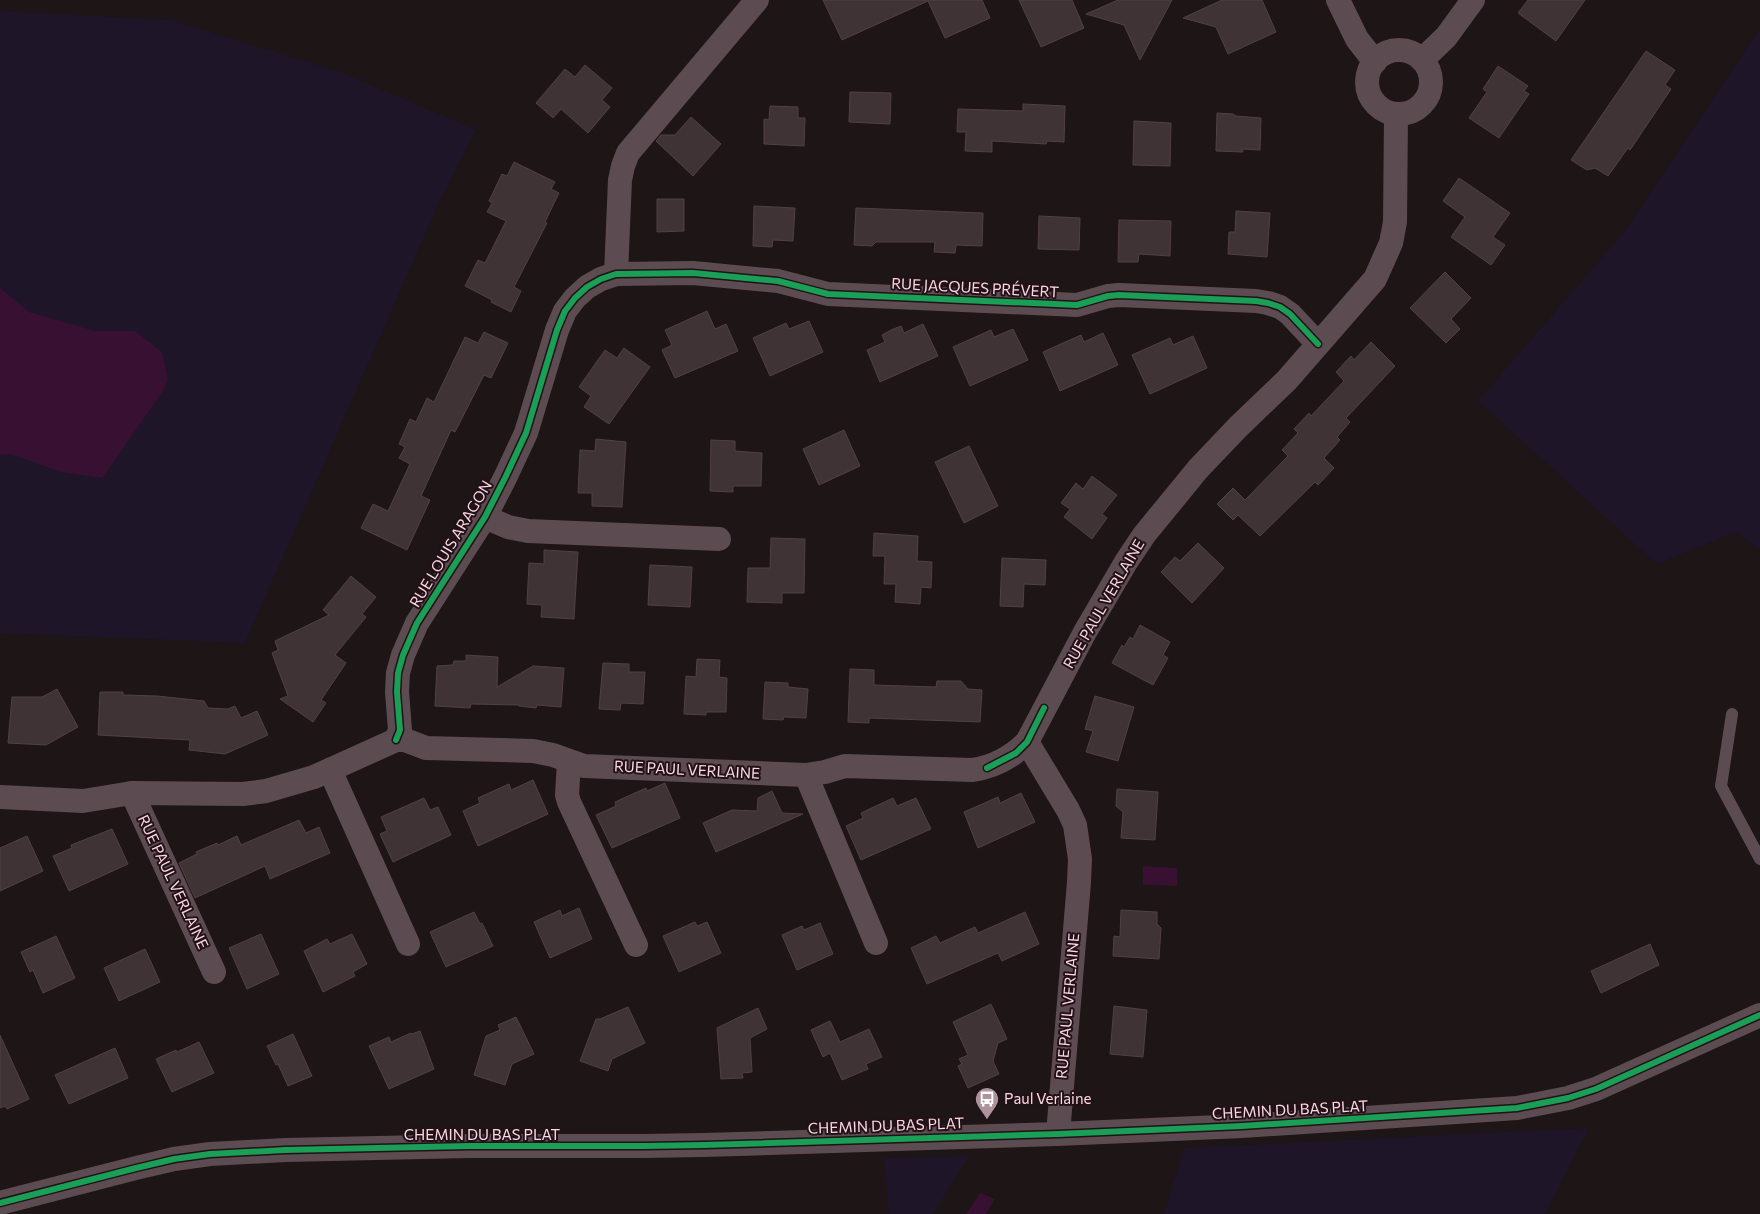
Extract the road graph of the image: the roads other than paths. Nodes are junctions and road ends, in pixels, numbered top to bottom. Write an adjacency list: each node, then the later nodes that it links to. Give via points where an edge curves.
1 (757, 0): 7 (street, via 628,154 620,180)
2 (1338, 0): 5 (street, via 1357,38)
3 (1473, 0): 4 (street, via 1446,38)
4 (1422, 60): 5 (street, via 1415,54 1398,50); 6 (street, via 1430,77 1428,96 1415,110)
5 (1375, 62): 6 (street, via 1367,77 1370,94 1380,108)
6 (1396, 114): 8 (street, via 1395,222 1391,243 1375,279)
7 (616, 274): 8 (street, RUE JACQUES PRÉVERT, via 693,273 778,282 828,294 1067,305 1119,295 1256,301 1280,307); 9 (street, RUE LOUIS ARAGON, via 587,287 565,311 526,433)
8 (1318, 344): 13 (street, RUE PAUL VERLAINE, via 1288,380 1198,469 1144,535 1085,632)
9 (485, 517): 10 (street, RUE LOUIS ARAGON, via 528,531); 12 (street, RUE LOUIS ARAGON, via 417,622 403,655 398,673 400,730)
10 (719, 539)
11 (1732, 714): 19 (lane, via 1721,786)
12 (396, 740): 14 (street, RUE PAUL VERLAINE, via 426,748 533,751); 15 (street, RUE PAUL VERLAINE)
13 (1027, 742): 16 (street, RUE PAUL VERLAINE, via 1016,753 987,768 845,766); 25 (street, RUE PAUL VERLAINE, via 1068,810 1075,825 1079,850)
14 (569, 762): 16 (street, RUE PAUL VERLAINE, via 584,766); 22 (street, via 569,802)
15 (330, 770): 17 (street, RUE PAUL VERLAINE, via 294,784 243,794); 21 (street)
16 (806, 775): 20 (street)
17 (132, 793): 18 (street, RUE PAUL VERLAINE, via 83,801); 23 (street, RUE PAUL VERLAINE)
18 (0, 797)
19 (1760, 859)
20 (876, 943)
21 (408, 944)
22 (636, 944)
23 (214, 972)
24 (1760, 1015): 25 (street, CHEMIN DU BAS PLAT, via 1596,1089 1544,1104 1475,1112)
25 (1058, 1134): 26 (street, CHEMIN DU BAS PLAT, via 643,1146 248,1151 174,1160)
26 (0, 1203)

